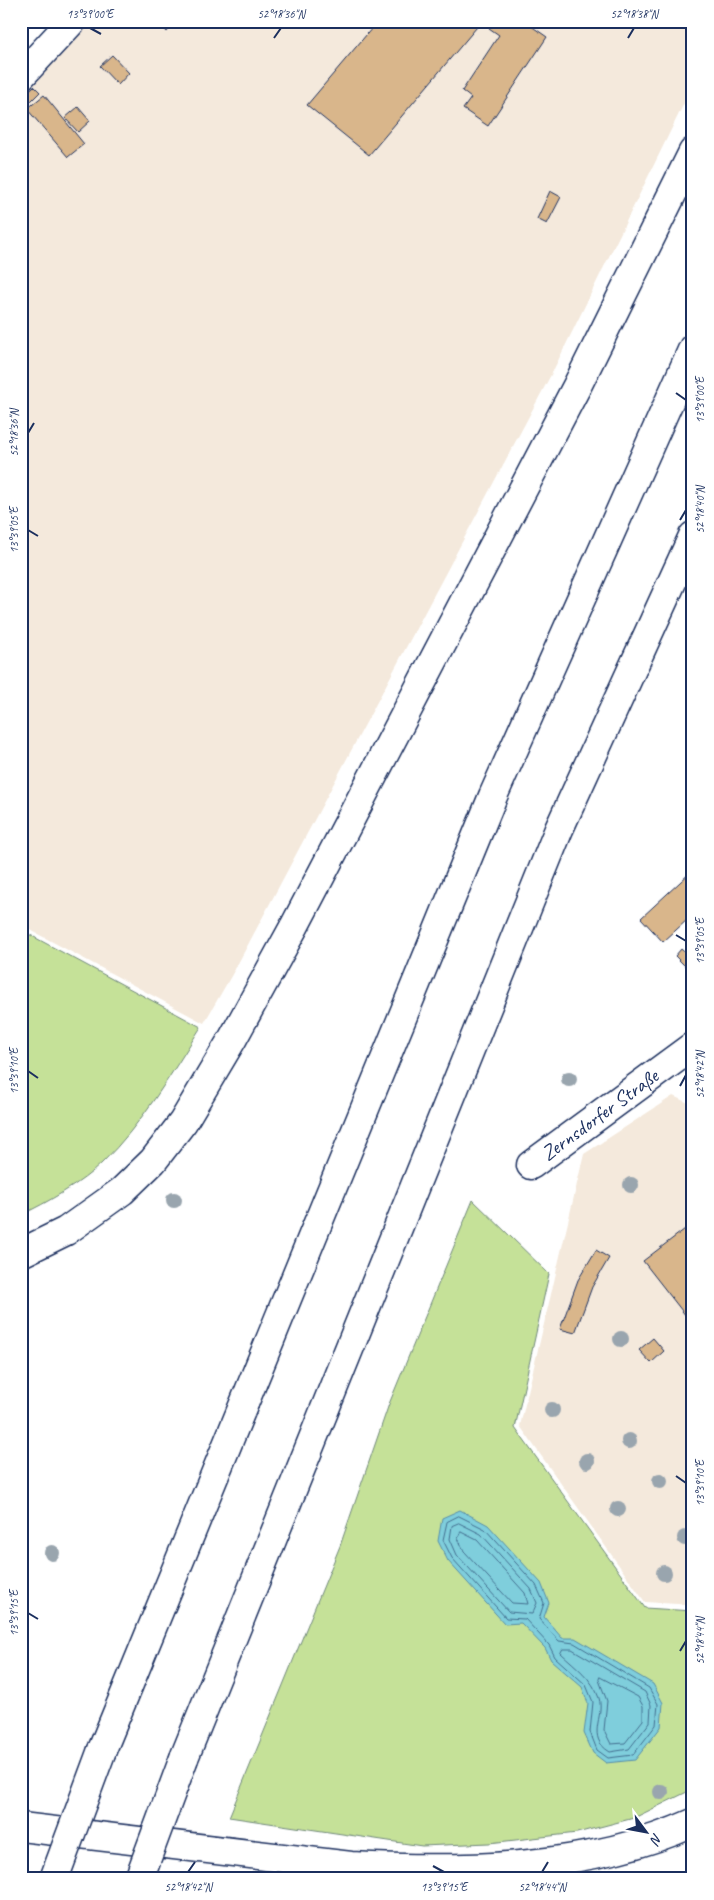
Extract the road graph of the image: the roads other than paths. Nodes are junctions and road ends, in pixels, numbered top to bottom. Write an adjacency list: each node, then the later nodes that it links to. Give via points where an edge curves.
1 (72, 21): 2 (main road)
2 (21, 76)
3 (693, 152): 8 (main road, via 577,386 295,925 213,1072 153,1161 122,1191 66,1231)
4 (693, 348): 11 (main road, bridge, via 492,796 102,1750)
5 (693, 536): 12 (main road, bridge, via 559,829 184,1758)
6 (693, 1046): 7 (main road, Zernsdorfer Straße)
7 (530, 1165)
8 (21, 1253)
9 (693, 1823): 10 (main road, via 671,1833 583,1857 488,1867 404,1869 351,1866)
10 (21, 1827)
11 (54, 1879)
12 (139, 1879)

